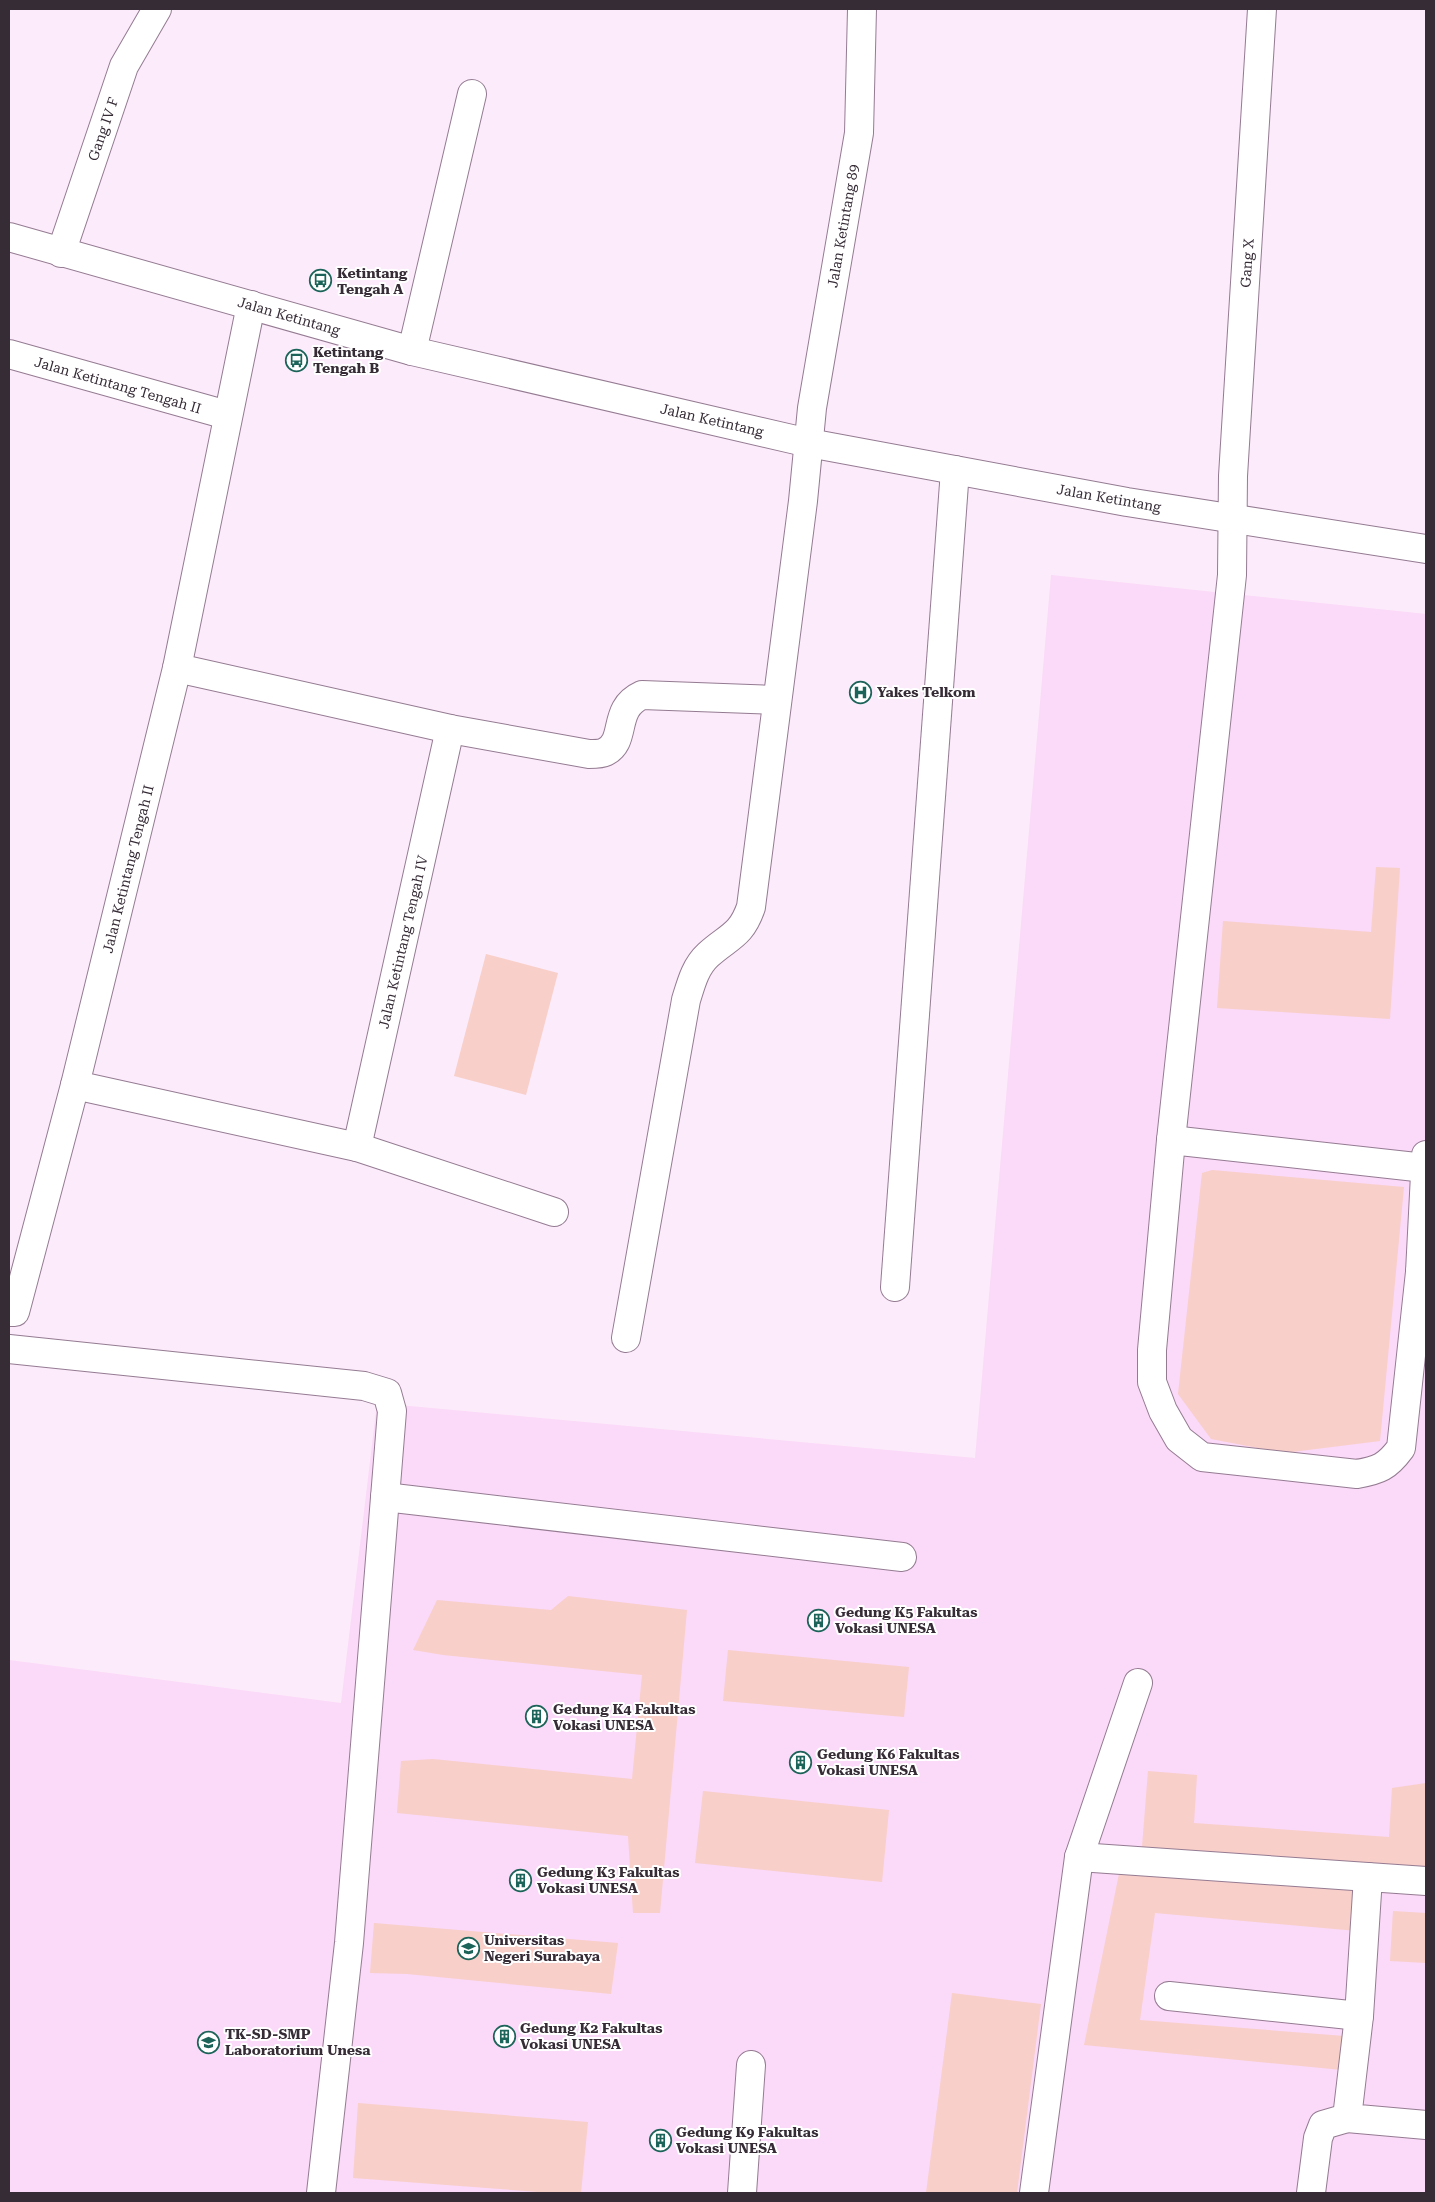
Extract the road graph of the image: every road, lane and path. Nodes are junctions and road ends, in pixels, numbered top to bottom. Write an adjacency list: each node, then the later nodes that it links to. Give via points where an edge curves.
1 (157, 9): 6 (street, Gang IV F, via 124,66)
2 (862, 9): 11 (street, Jalan Ketintang 89, via 859,133 812,408)
3 (1262, 9): 13 (street, Gang X)
4 (472, 94): 8 (street)
5 (9, 237): 6 (street, Jalan Ketintang)
6 (61, 254): 7 (street, Jalan Ketintang)
7 (251, 305): 8 (street, Jalan Ketintang); 10 (street, Jalan Ketintang Tengah II)
8 (412, 351): 11 (street, Jalan Ketintang)
9 (9, 354): 10 (street, Jalan Ketintang Tengah II)
10 (227, 415): 15 (street, Jalan Ketintang Tengah II)
11 (809, 443): 12 (street, Jalan Ketintang); 16 (street, Jalan Ketintang 89)
12 (955, 470): 13 (street, Jalan Ketintang); 24 (street)
13 (1232, 518): 14 (street, Jalan Ketintang); 19 (street, Gang X, via 1232,575)
14 (1426, 549)
15 (177, 668): 17 (street); 18 (street, Jalan Ketintang Tengah II)
16 (777, 700): 17 (street, via 642,695 630,700 616,742 605,752 589,754); 26 (street, Jalan Ketintang 89, via 751,907 745,924 707,956 693,974)
17 (450, 729): 20 (street, Jalan Ketintang Tengah IV)
18 (75, 1085): 20 (street); 25 (street, Jalan Ketintang Tengah II, via 15,1312)
19 (1172, 1140): 21 (street); 23 (street, Gang X, via 1152,1350 1152,1382 1163,1412 1179,1439 1202,1457 1357,1474 1374,1471 1389,1463 1401,1448)
20 (357, 1147): 22 (street)
21 (1426, 1161): 23 (street, Gang X)
22 (554, 1212)
23 (1423, 1272)
24 (895, 1287)
25 (9, 1312)
26 (626, 1338)
27 (9, 1349): 28 (street, via 364,1386 386,1393 392,1411)
28 (385, 1497): 29 (street); 39 (street, via 349,1943)
29 (902, 1557)
30 (1138, 1683): 31 (street)
31 (1079, 1857): 32 (street); 41 (street)
32 (1368, 1877): 33 (street); 35 (street)
33 (1426, 1881)
34 (1169, 1996): 35 (street)
35 (1359, 2016): 37 (street)
36 (751, 2065): 40 (street)
37 (1347, 2118): 38 (street); 42 (street, via 1323,2125 1318,2138)
38 (1426, 2125)
39 (321, 2193)
40 (742, 2193)
41 (1034, 2193)
42 (1311, 2193)

